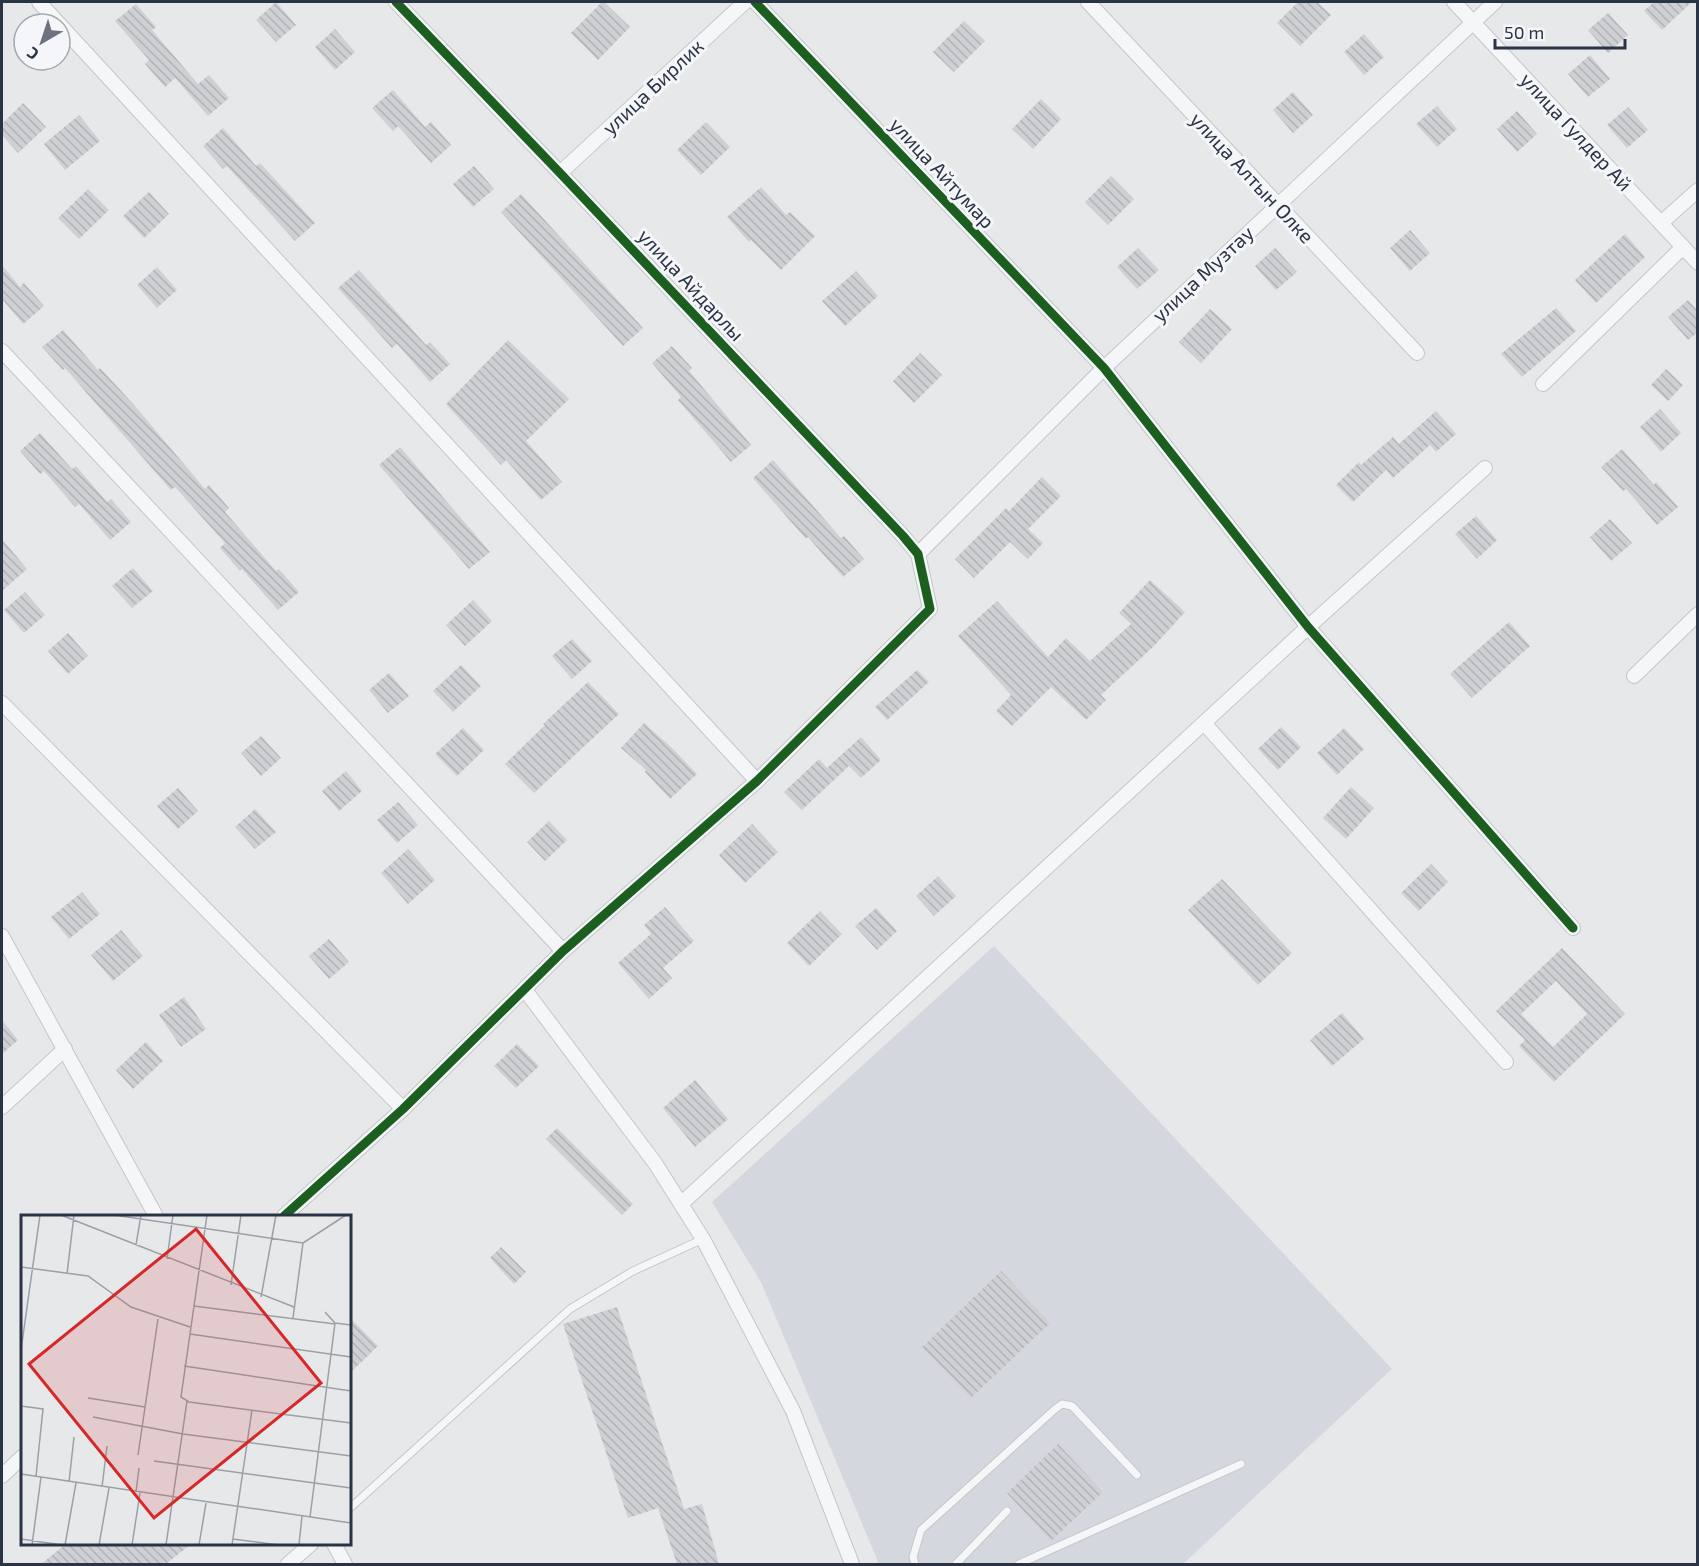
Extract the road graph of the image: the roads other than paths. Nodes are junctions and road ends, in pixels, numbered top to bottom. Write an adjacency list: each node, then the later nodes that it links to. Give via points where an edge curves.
1 (396, 2): 9 (street, улица Айдарлы)
2 (745, 2): 9 (street, улица Бирлик)
3 (755, 2): 17 (street, улица Айтумар)
4 (1088, 2): 11 (street, улица Алтын Олке)
5 (1454, 2): 7 (street, улица Гулдер Ай)
6 (1495, 2): 7 (street, улица Музтау)
7 (1472, 21): 11 (street, улица Музтау); 12 (street, улица Гулдер Ай)
8 (72, 37): 26 (street)
9 (560, 172): 20 (street, улица Айдарлы)
10 (1698, 190): 12 (street)
11 (1277, 205): 16 (street, улица Алтын Олке); 17 (street, улица Музтау)
12 (1661, 224): 13 (street, улица Гулдер Ай)
13 (1683, 247): 14 (street, улица Гулдер Ай); 18 (street)
14 (1698, 263)
15 (2, 351): 29 (street)
16 (1417, 353)
17 (1104, 368): 20 (street, улица Музтау); 22 (street, улица Айтумар)
18 (1543, 384)
19 (1485, 468): 22 (street)
20 (918, 554): 26 (street, via 930,609)
21 (1698, 614): 23 (street)
22 (1308, 627): 25 (street); 27 (street, улица Айтумар)
23 (1634, 676)
24 (2, 703): 34 (street)
25 (1204, 723): 32 (street); 35 (street)
26 (757, 781): 29 (street)
27 (1573, 928)
28 (2, 936): 31 (street)
29 (563, 951): 30 (street)
30 (525, 990): 34 (street); 35 (street)
31 (65, 1049): 33 (street); 36 (street)
32 (1506, 1062)
33 (2, 1107)
34 (403, 1109): 37 (street)
35 (682, 1203): 38 (street)
36 (155, 1215)
37 (285, 1215)
38 (703, 1239): 43 (lane, via 633,1271 570,1309); 49 (street, via 793,1411)
39 (21, 1458): 42 (street)
40 (1240, 1464): 52 (lane)
41 (1137, 1475): 50 (lane, via 1072,1406 1062,1404 921,1530 913,1557)
42 (2, 1476)
43 (351, 1507)
44 (1007, 1511): 51 (lane)
45 (309, 1545): 47 (street)
46 (335, 1545): 48 (street)
47 (288, 1564)
48 (345, 1564)
49 (852, 1564)
50 (915, 1564)
51 (956, 1564)
52 (1019, 1564)

